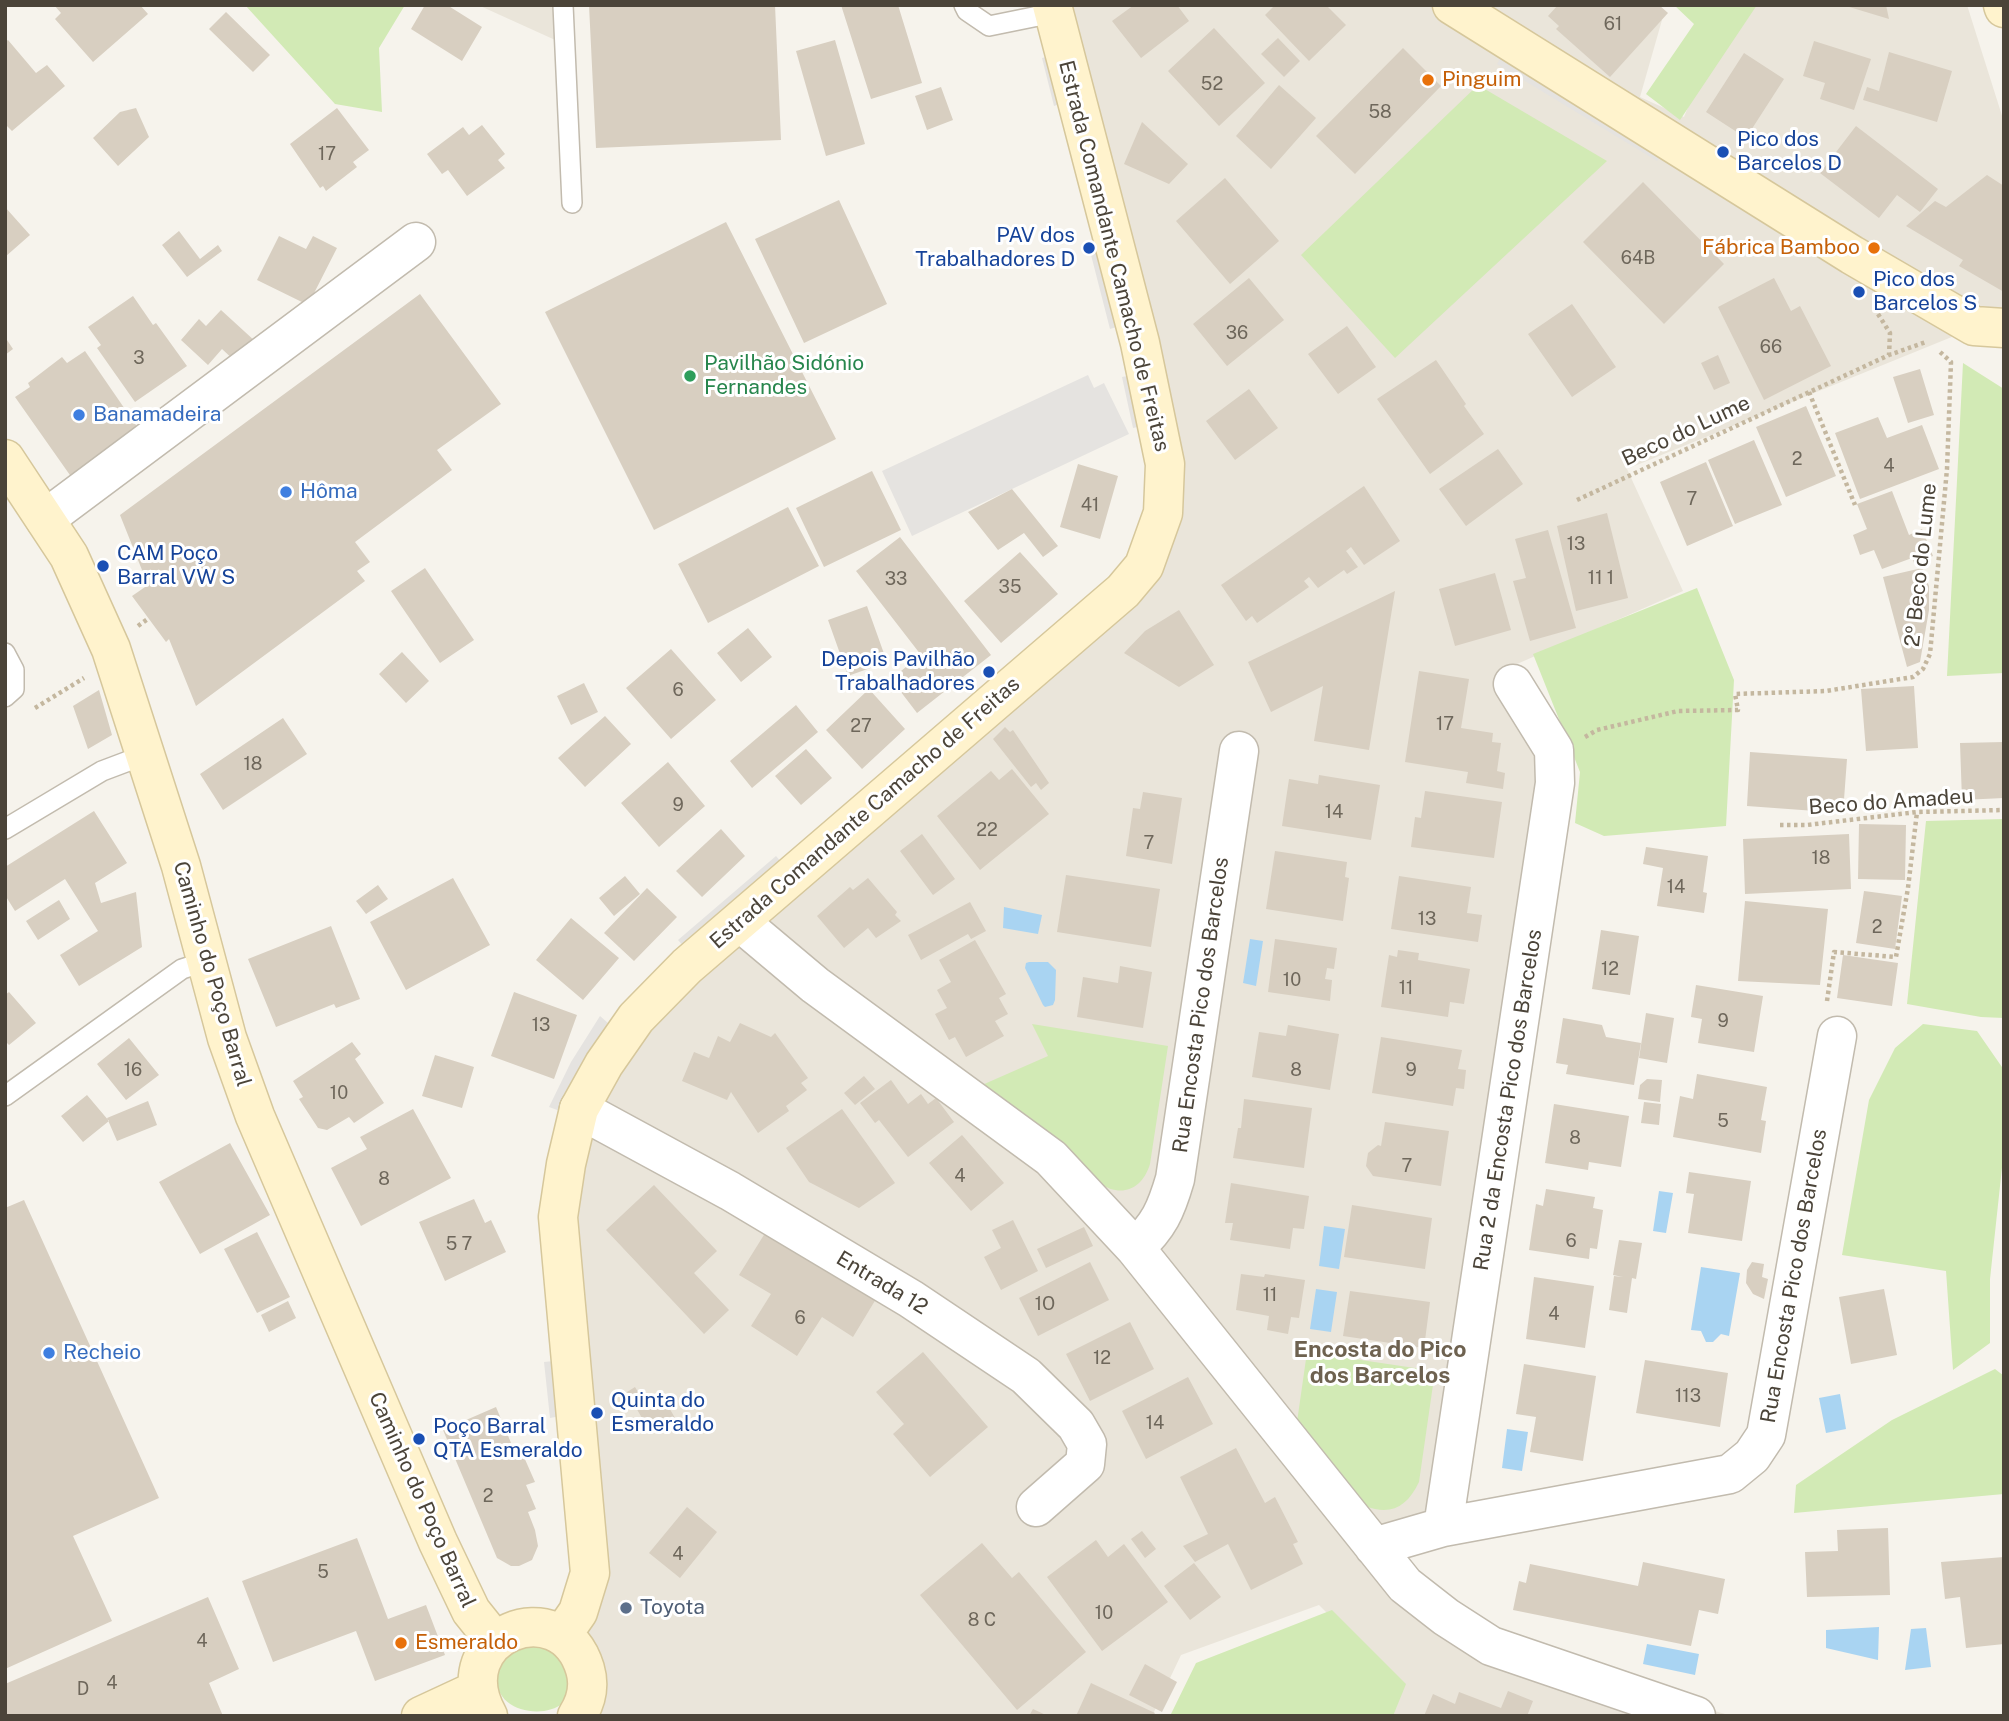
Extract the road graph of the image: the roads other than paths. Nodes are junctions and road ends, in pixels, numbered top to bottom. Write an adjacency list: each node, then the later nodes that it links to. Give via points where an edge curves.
1 (563, 5): 5 (lane)
2 (964, 5): 4 (lane, via 989,26)
3 (1452, 5): 7 (main road, via 1852,255)
4 (1053, 9): 16 (main road, Estrada Comandante Camacho de Freitas, via 1143,357 1165,464 1163,513 1144,566 1123,591)
5 (572, 203)
6 (416, 242): 9 (street)
7 (1994, 331)
8 (5, 459): 9 (main road, Caminho do Poço Barral)
9 (46, 519): 14 (main road, Caminho do Poço Barral, via 90,598)
10 (5, 653): 12 (lane, via 14,670 14,689)
11 (1513, 684): 23 (street, Rua 2 da Encosta Pico dos Barcelos, via 1554,750 1555,783)
12 (5, 697)
13 (1239, 751): 21 (street, Rua Encosta Pico dos Barcelos, via 1175,1179 1166,1210)
14 (147, 754): 15 (lane, via 102,771); 17 (main road, Caminho do Poço Barral)
15 (5, 830)
16 (740, 922): 20 (main road, Estrada Comandante Camacho de Freitas, via 687,966 636,1018); 21 (street, via 815,985 1051,1158)
17 (206, 961): 19 (lane, via 183,969); 26 (main road, Caminho do Poço Barral, via 255,1116 438,1542 471,1611)
18 (1832, 1021): 23 (street, Rua Encosta Pico dos Barcelos, via 1766,1436 1752,1457 1730,1474)
19 (5, 1096)
20 (579, 1109): 22 (street, Entrada 12, via 776,1218 911,1299 1026,1376 1076,1425 1087,1444 1085,1464); 25 (main road, Estrada Comandante Camacho de Freitas, via 558,1217 590,1573 578,1612)
21 (1135, 1248): 24 (street)
22 (1036, 1507)
23 (1443, 1527): 24 (street, Rua Encosta Pico dos Barcelos)
24 (1374, 1547): 30 (street, via 1405,1585 1491,1646)
25 (562, 1635): 26 (main road, via 525,1627); 29 (main road, via 582,1659 588,1678)
26 (495, 1641): 27 (main road, via 478,1668)
27 (482, 1703): 28 (main road)
28 (421, 1716)
29 (577, 1716)
30 (1696, 1716)

